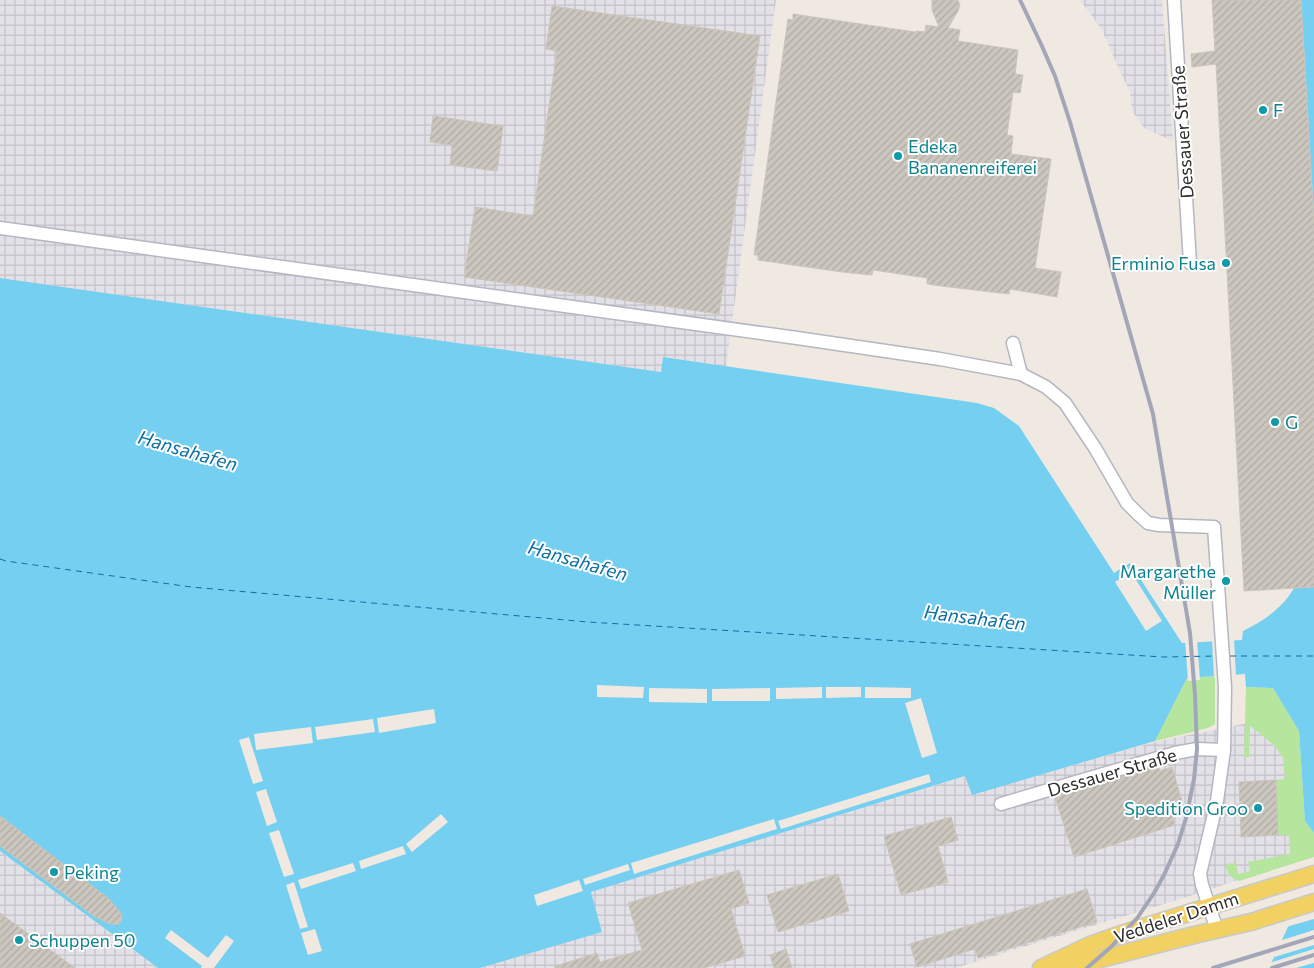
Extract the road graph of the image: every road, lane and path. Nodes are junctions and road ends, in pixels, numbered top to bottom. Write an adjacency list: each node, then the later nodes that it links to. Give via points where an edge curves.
1 (1174, 0): 3 (street, Dessauer Straße)
2 (0, 228): 5 (street, via 816,340)
3 (1190, 263)
4 (1012, 343): 5 (street)
5 (1021, 374): 6 (street, via 1046,387 1065,403 1127,503 1142,518 1159,525 1214,527 1222,638)
6 (1224, 750): 7 (street, Dessauer Straße, via 1197,749 1175,753); 10 (street, via 1217,801 1200,874)
7 (1001, 804)
8 (1312, 875): 10 (main road, Veddeler Damm)
9 (1314, 902): 11 (main road, Veddeler Damm)
10 (1209, 906): 11 (street); 12 (main road, Veddeler Damm, via 1090,945)
11 (1217, 930): 13 (main road, Veddeler Damm, via 1097,960)
12 (1041, 968)
13 (1046, 968)

